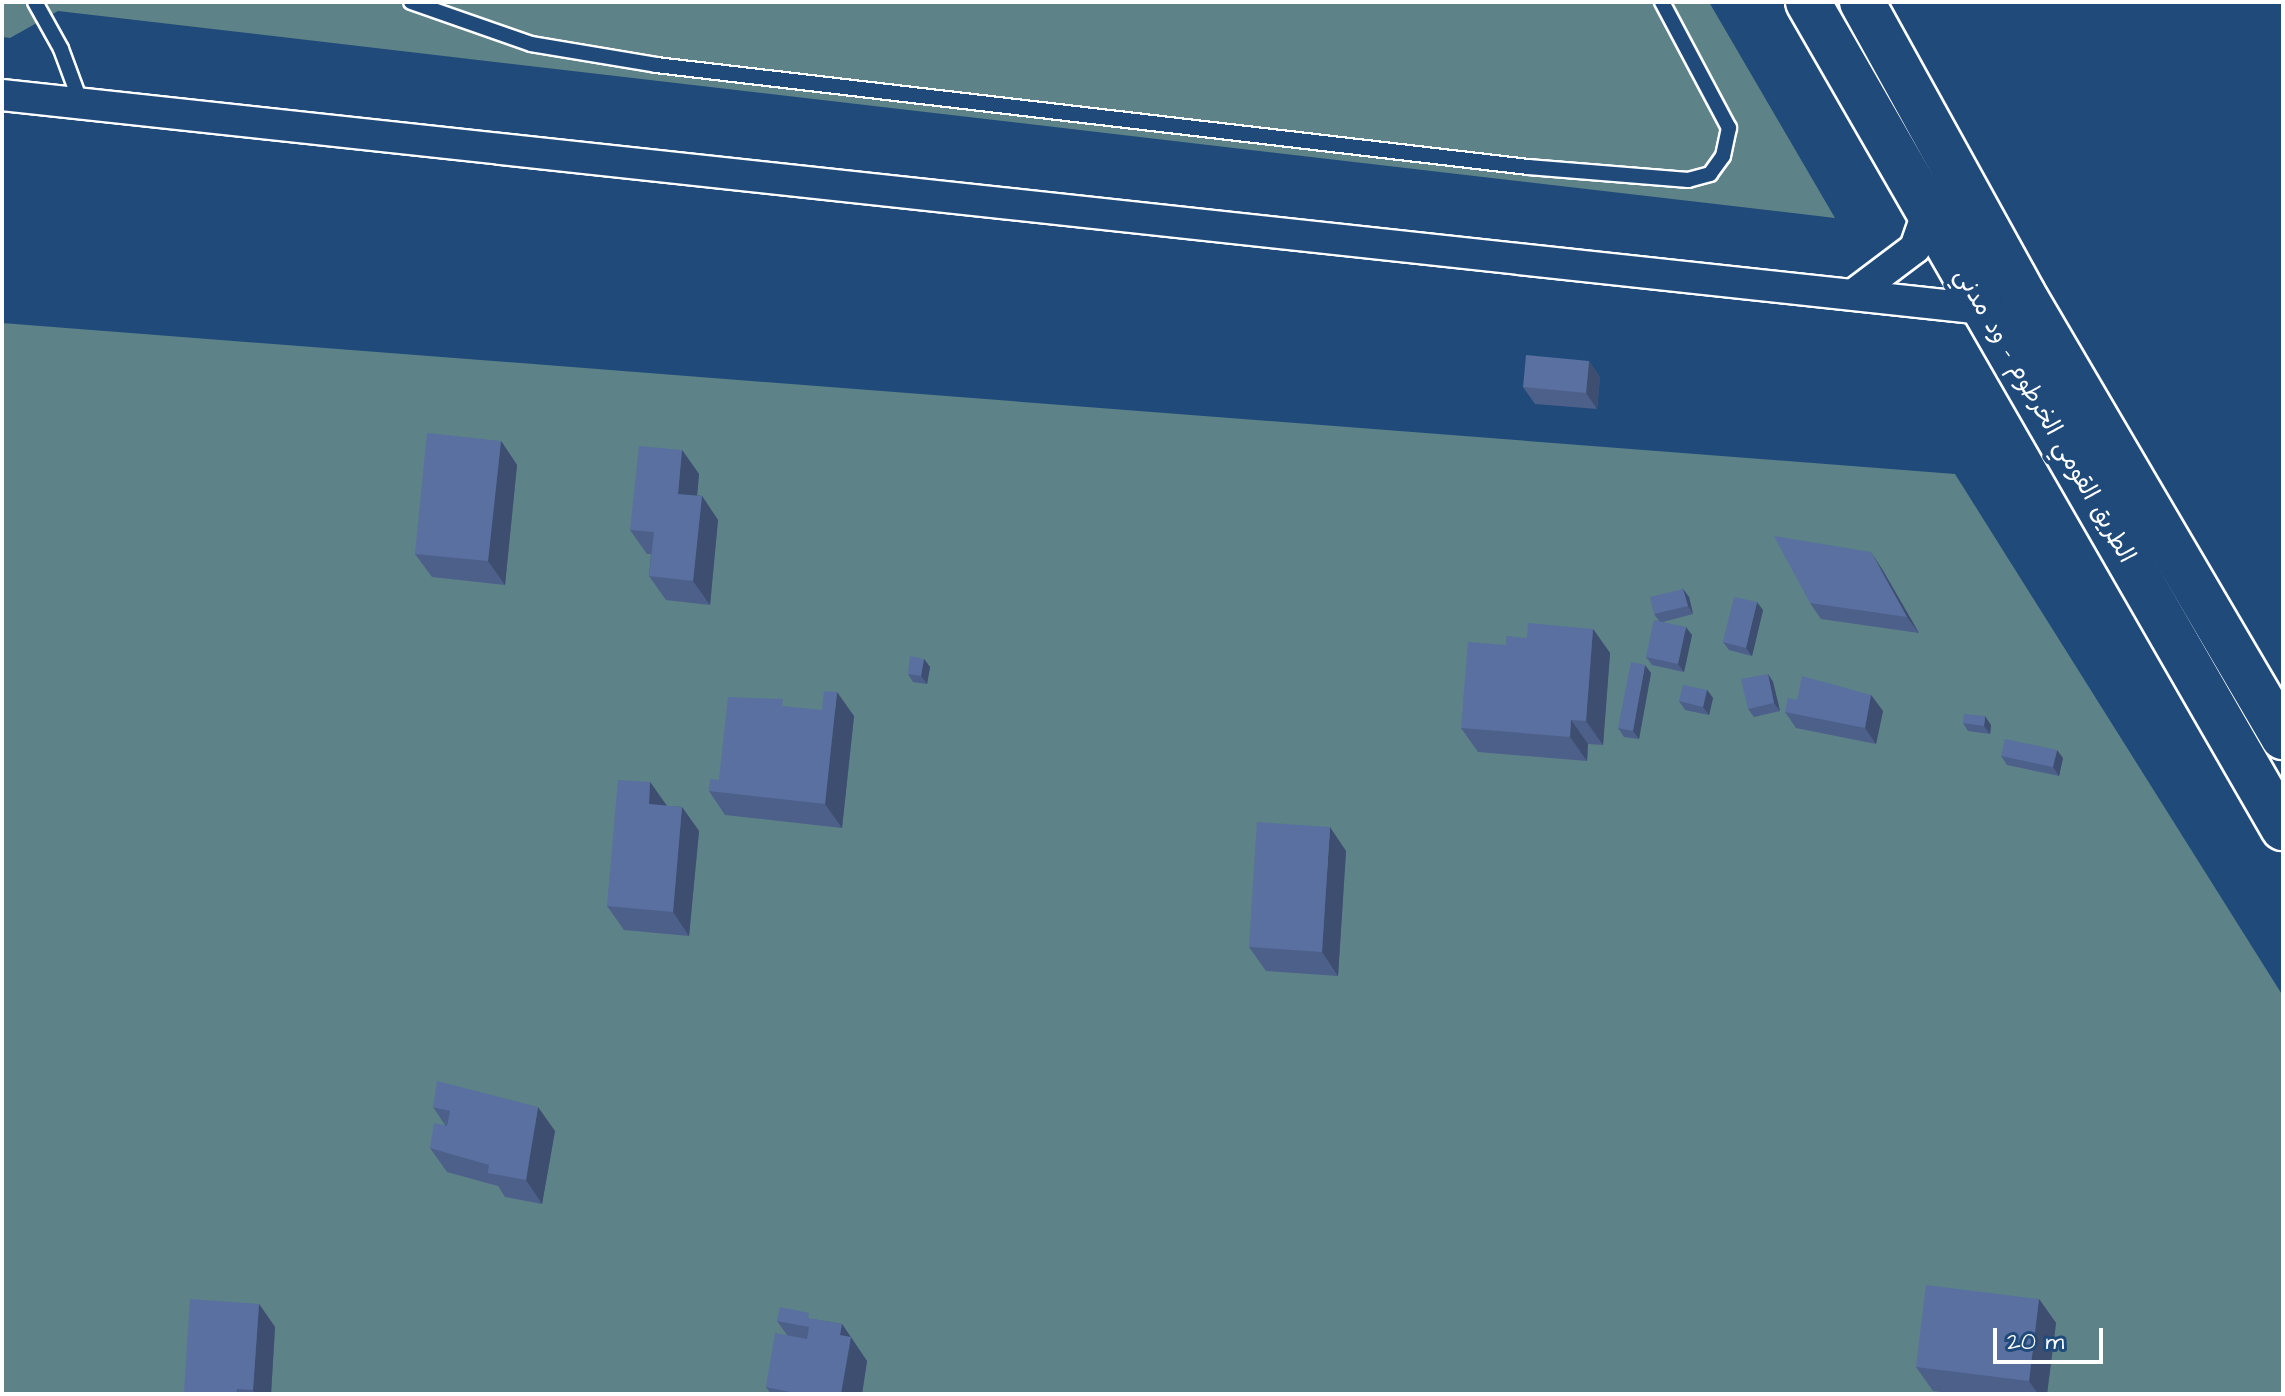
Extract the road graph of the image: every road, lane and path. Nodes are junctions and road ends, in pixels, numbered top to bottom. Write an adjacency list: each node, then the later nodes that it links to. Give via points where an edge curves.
1 (35, 2): 7 (lane, via 61,49)
2 (411, 2): 3 (lane, via 531,44 656,65 1528,167 1688,180 1710,174 1723,156 1729,128)
3 (1662, 2)
4 (1808, 2): 8 (highway, الطريق القومي الخرطوم - ود مدني)
5 (1862, 2): 11 (highway, الطريق القومي الخرطوم - ود مدني, via 2031,307)
6 (2, 95): 7 (street)
7 (81, 104): 9 (street)
8 (1928, 211): 9 (street, via 1915,248); 10 (highway, الطريق القومي الخرطوم - ود مدني)
9 (1854, 294): 10 (street)
10 (1983, 309): 12 (highway, الطريق القومي الخرطوم - ود مدني)
11 (2283, 737)
12 (2278, 809)

